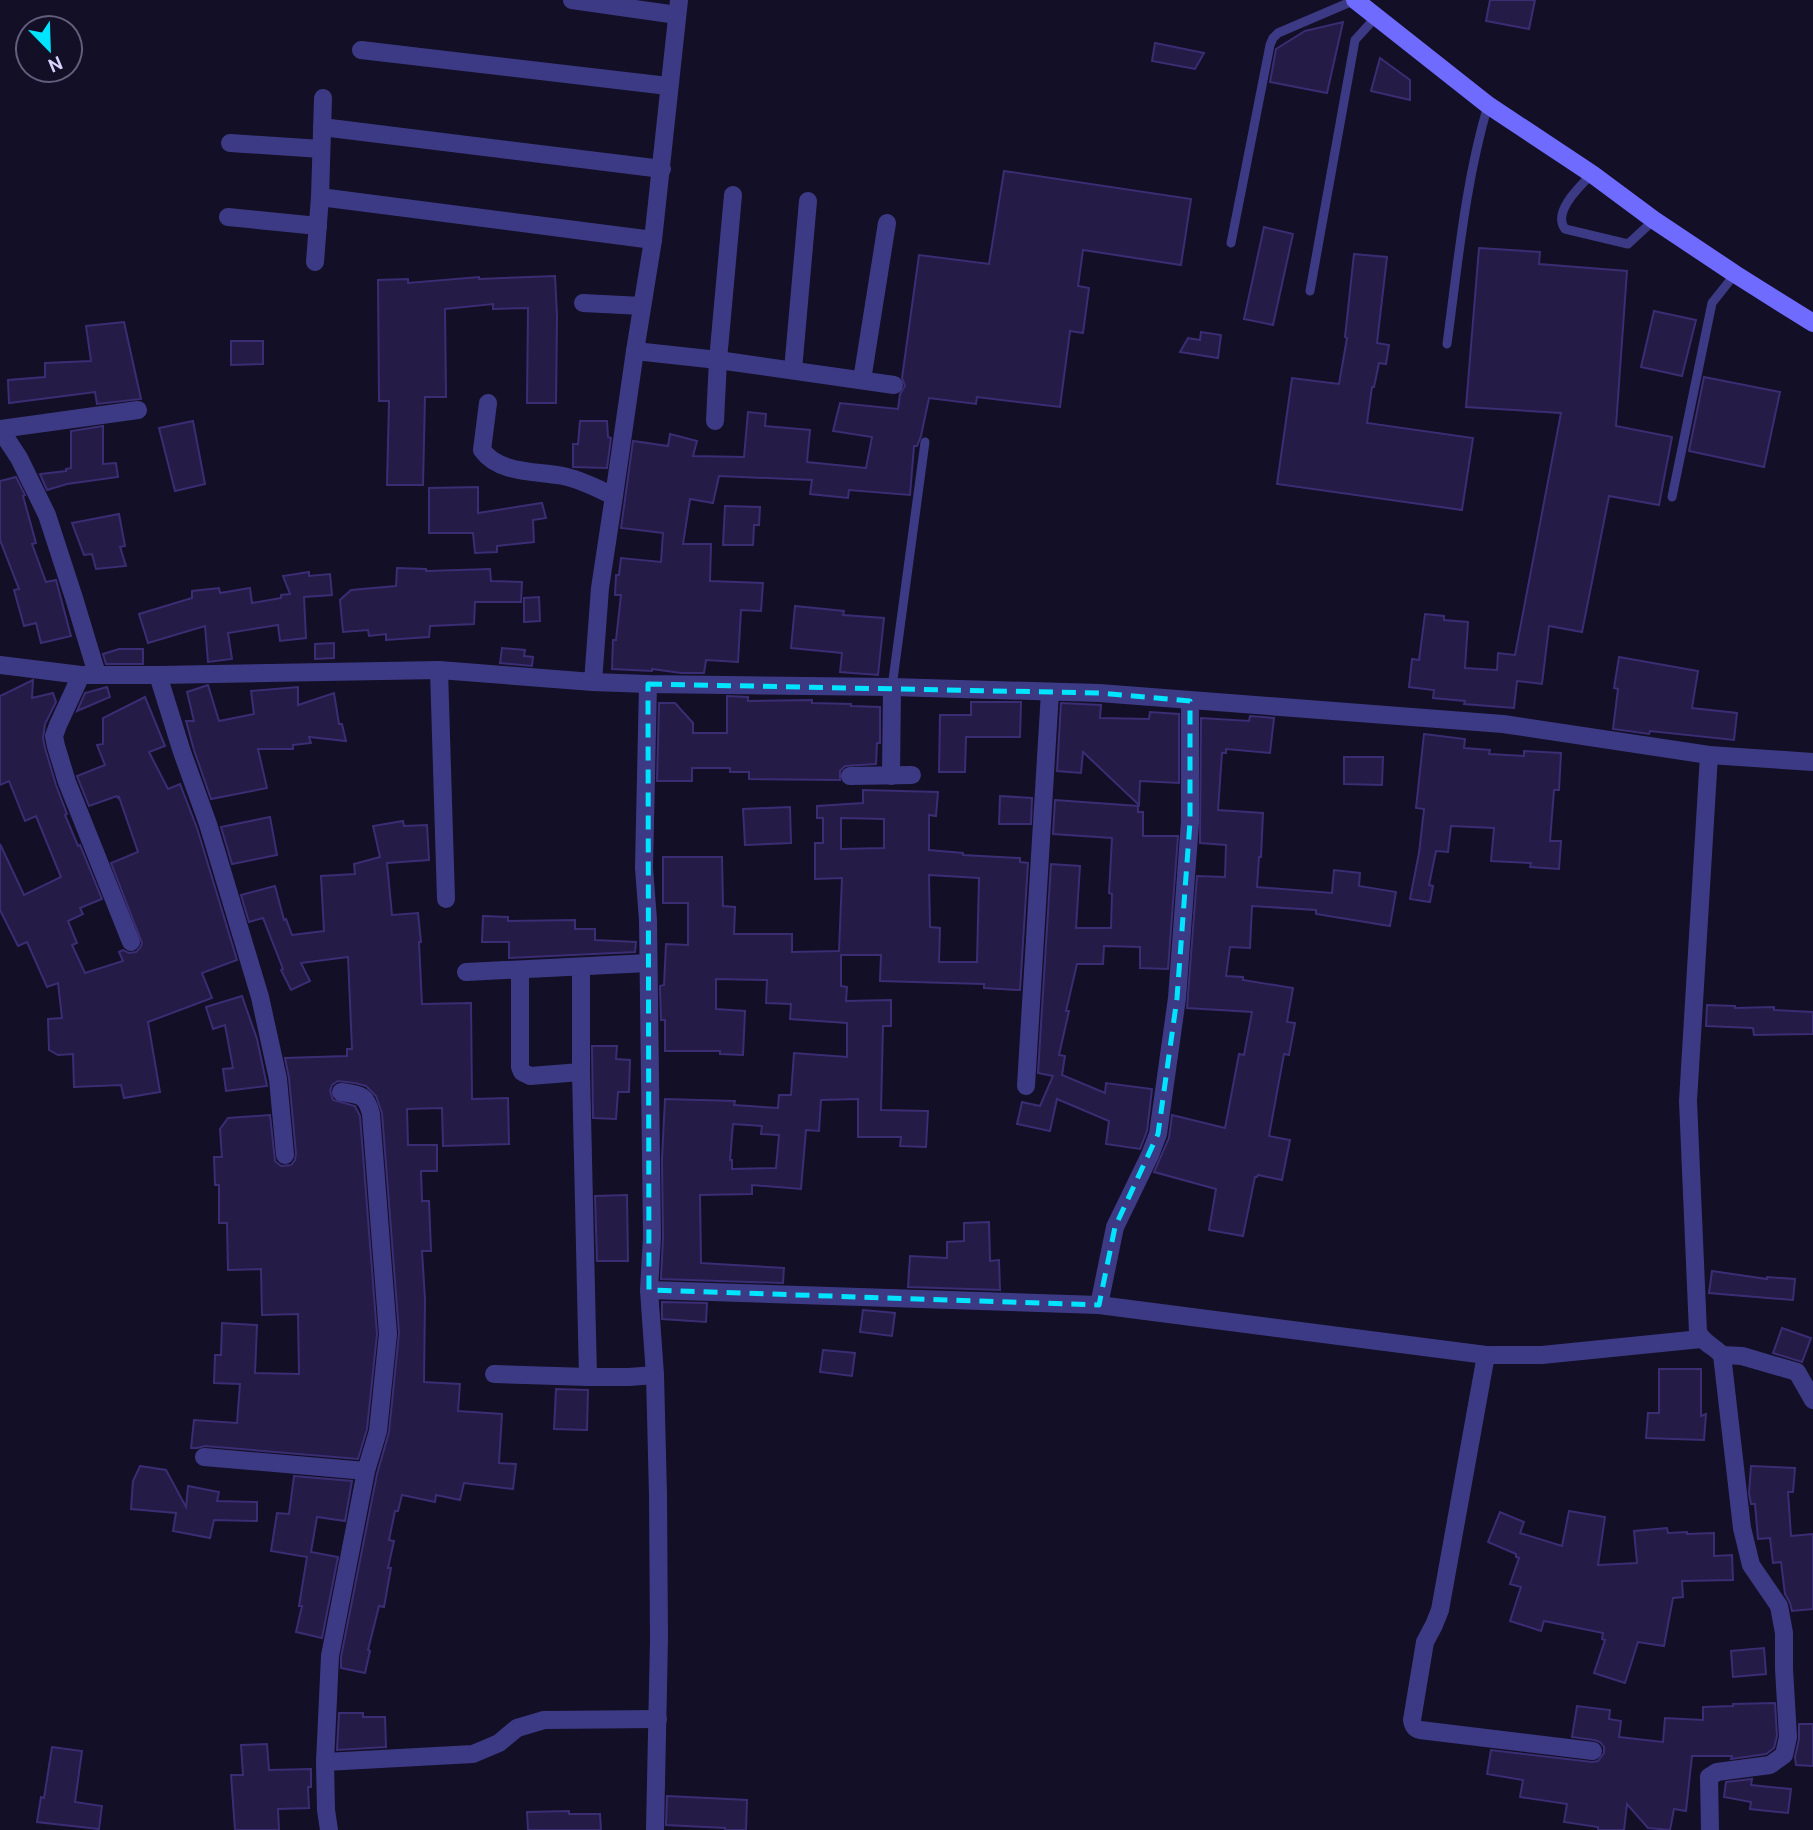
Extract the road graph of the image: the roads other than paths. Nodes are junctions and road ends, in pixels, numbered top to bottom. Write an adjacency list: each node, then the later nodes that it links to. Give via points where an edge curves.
1 (572, 0): 3 (street)
2 (1355, 0): 4 (main road); 22 (lane, via 1273,38)
3 (678, 8): 6 (street)
4 (1376, 17): 8 (main road); 25 (lane, via 1355,40)
5 (361, 50): 6 (street)
6 (668, 86): 12 (street)
7 (323, 98): 9 (street)
8 (1488, 106): 13 (main road); 29 (lane, via 1467,190)
9 (322, 127): 11 (street); 12 (street)
10 (230, 143): 11 (street)
11 (321, 149): 15 (street)
12 (662, 169): 21 (street)
13 (1592, 174): 18 (main road); 18 (lane, via 1571,196 1560,220 1565,229 1628,244)
14 (733, 195): 31 (street)
15 (320, 197): 20 (street); 21 (street)
16 (808, 201): 32 (street)
17 (228, 217): 20 (street)
18 (1654, 220): 24 (main road)
19 (887, 223): 33 (street)
20 (318, 226): 23 (street)
21 (653, 240): 27 (street)
22 (1231, 243)
23 (315, 262)
24 (1735, 274): 28 (main road); 41 (lane, via 1712,303)
25 (1310, 291)
26 (583, 303): 27 (street)
27 (642, 306): 30 (street)
28 (1813, 323)
29 (1447, 344)
30 (635, 351): 31 (street); 40 (street)
31 (718, 360): 32 (street); 37 (street)
32 (793, 370): 33 (street)
33 (862, 380): 34 (street)
34 (894, 385)
35 (488, 402): 40 (street, via 482,450 491,460 564,476)
36 (138, 410): 38 (street)
37 (715, 421)
38 (0, 429): 44 (street, via 47,515 74,598)
39 (925, 442): 48 (lane)
40 (614, 496): 46 (street, via 600,588)
41 (1672, 497)
42 (0, 665): 44 (street)
43 (439, 670): 45 (street); 46 (street); 56 (street)
44 (89, 675): 45 (street); 57 (street, via 54,736 67,782)
45 (158, 675): 65 (street, via 260,997 278,1079)
46 (593, 682): 47 (street)
47 (648, 684): 48 (street); 58 (street, via 644,855)
48 (892, 687): 49 (street); 55 (street)
49 (1050, 692): 50 (street); 63 (street)
50 (1190, 701): 51 (street, via 1503,724); 67 (street, via 1190,822 1177,998 1158,1134 1115,1227)
51 (1709, 755): 52 (street); 68 (street, via 1688,1101)
52 (1813, 762)
53 (912, 775): 55 (street)
54 (850, 776): 55 (street)
55 (891, 776)
56 (446, 899)
57 (131, 942)
58 (648, 963): 59 (street); 66 (street)
59 (581, 967): 60 (street); 62 (street)
60 (520, 970): 61 (street); 62 (street, via 522,1072 530,1076)
61 (466, 972)
62 (581, 1072): 73 (street)
63 (1026, 1086)
64 (341, 1092): 76 (street, via 361,1095 371,1114 388,1334 378,1431)
65 (285, 1155)
66 (649, 1290): 67 (street); 72 (street)
67 (1099, 1305): 69 (street)
68 (1701, 1339): 69 (street, via 1542,1355); 70 (street)
69 (1486, 1355): 78 (street, via 1440,1610 1425,1642 1413,1725 1420,1730)
70 (1722, 1355): 74 (street, via 1797,1372); 82 (street, via 1742,1528 1751,1565 1779,1606 1784,1633 1788,1737 1784,1755 1770,1765 1709,1777)
71 (494, 1374): 73 (street)
72 (655, 1375): 73 (street); 77 (street)
73 (588, 1377)
74 (1813, 1399)
75 (204, 1457): 76 (street)
76 (366, 1471): 79 (street, via 330,1656)
77 (658, 1718): 79 (street, via 544,1720 517,1728 499,1743 473,1754); 81 (street)
78 (1593, 1751)
79 (325, 1762): 80 (street)
80 (329, 1830)
81 (655, 1830)
82 (1710, 1830)

